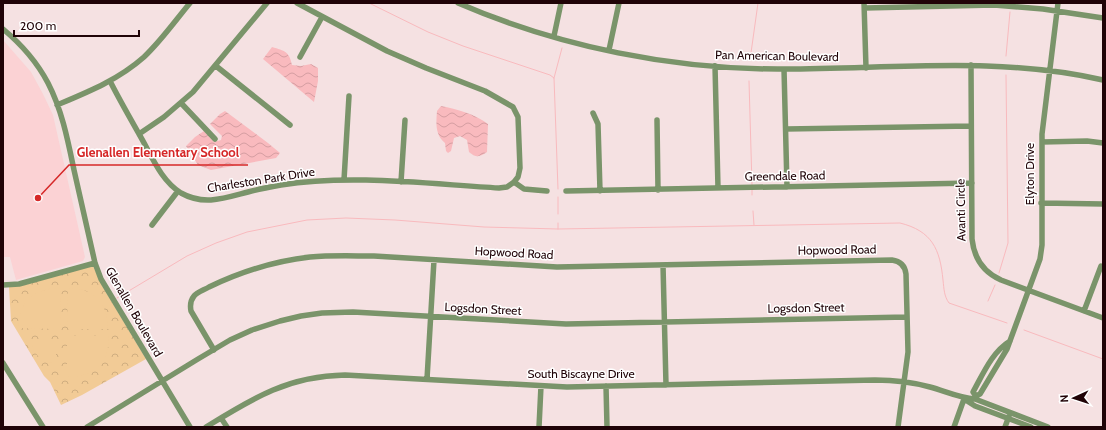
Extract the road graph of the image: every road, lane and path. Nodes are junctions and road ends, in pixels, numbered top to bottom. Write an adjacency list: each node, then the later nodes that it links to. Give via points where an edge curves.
1 (190, 3): 24 (street, via 148,52)
2 (267, 3): 18 (street)
3 (297, 3): 11 (street)
4 (458, 3): 14 (street, Pan American Boulevard)
5 (561, 3): 14 (street)
6 (619, 3): 15 (street)
7 (1058, 3): 10 (street, Elyton Drive)
8 (925, 4): 9 (street); 10 (street)
9 (864, 5): 20 (street)
10 (1057, 11): 12 (street); 22 (street, Elyton Drive)
11 (322, 17): 16 (street); 40 (street, via 387,51 485,91 513,107 518,117 520,168)
12 (1103, 18)
13 (3, 29): 27 (street, Glenallen Boulevard, via 35,63 48,83)
14 (554, 36): 15 (street, Pan American Boulevard)
15 (609, 50): 19 (street, Pan American Boulevard, via 648,58)
16 (300, 57)
17 (971, 65): 20 (street, Pan American Boulevard); 22 (street, Pan American Boulevard); 32 (street, Avanti Circle)
18 (216, 66): 26 (street); 31 (street)
19 (715, 66): 21 (street, Pan American Boulevard); 43 (street)
20 (866, 68): 21 (street, Pan American Boulevard)
21 (784, 69): 33 (street)
22 (1049, 70): 23 (street, Pan American Boulevard); 36 (street, Elyton Drive)
23 (1103, 80)
24 (110, 81): 27 (street); 34 (street, Charleston Park Drive)
25 (349, 96): 38 (street)
26 (181, 103): 34 (street); 35 (street)
27 (57, 105): 53 (street, Glenallen Boulevard)
28 (593, 113): 44 (street, via 598,124)
29 (405, 120): 39 (street)
30 (657, 120): 45 (street)
31 (290, 125)
32 (971, 126): 33 (street); 41 (street, Avanti Circle)
33 (786, 129): 42 (street)
34 (139, 134): 46 (street, Charleston Park Drive, via 163,176)
35 (215, 139)
36 (1042, 142): 37 (street); 49 (street, Elyton Drive)
37 (1103, 143)
38 (344, 180): 39 (street, Charleston Park Drive); 46 (street, Charleston Park Drive, via 281,185 207,201)
39 (401, 182): 40 (street, Charleston Park Drive, via 499,188 507,187)
40 (514, 182): 47 (street, via 524,189)
41 (972, 183): 42 (street, Greendale Road); 57 (street, Avanti Circle, via 972,239 976,258 990,275)
42 (787, 187): 43 (street, Greendale Road)
43 (718, 188): 45 (street, Greendale Road)
44 (600, 190): 45 (street, Greendale Road); 48 (street)
45 (658, 190)
46 (178, 191): 51 (street)
47 (547, 191)
48 (566, 192)
49 (1041, 203): 50 (street); 57 (street, Elyton Drive, via 1041,252)
50 (1103, 204)
51 (152, 226)
52 (434, 260): 54 (street, Hopwood Road, via 557,266); 59 (street); 63 (street, Hopwood Road, via 322,256 277,263 224,280 197,293 190,304 194,317)
53 (95, 263): 56 (street, via 25,282); 67 (street, Glenallen Boulevard, via 105,286)
54 (663, 265): 60 (street, Hopwood Road, via 892,260 905,269); 62 (street)
55 (1101, 266): 58 (street)
56 (3, 285)
57 (1029, 291): 58 (street, Avanti Circle); 72 (street, Elyton Drive, via 1007,349)
58 (1084, 311): 61 (street, Avanti Circle)
59 (431, 317): 62 (street, Logsdon Street, via 566,324); 63 (street, Logsdon Street, via 353,312 301,316 261,327); 65 (street)
60 (907, 317): 62 (street, Logsdon Street); 66 (street, via 908,352)
61 (1103, 318)
62 (665, 322): 68 (street)
63 (214, 350): 67 (street, Logsdon Street)
64 (3, 362): 75 (street)
65 (427, 379): 69 (street, South Biscayne Drive); 74 (street, South Biscayne Drive, via 345,375 313,378 269,391)
66 (904, 381): 68 (street, South Biscayne Drive); 71 (street, South Biscayne Drive, via 935,388); 82 (street)
67 (162, 382): 76 (street, Logsdon Street); 77 (street, Glenallen Boulevard)
68 (666, 384): 70 (street, South Biscayne Drive)
69 (541, 386): 70 (street, South Biscayne Drive); 80 (street)
70 (606, 386): 81 (street)
71 (964, 399): 72 (street, South Biscayne Drive); 83 (street)
72 (974, 400): 73 (street, South Biscayne Drive)
73 (1009, 416): 84 (street); 85 (street, South Biscayne Drive); 86 (street, South Biscayne Drive)
74 (221, 418): 78 (street, South Biscayne Drive); 79 (street)
75 (43, 427)
76 (87, 427)
77 (190, 427)
78 (206, 427)
79 (227, 427)
80 (539, 427)
81 (608, 427)
82 (898, 427)
83 (954, 427)
84 (1005, 427)
85 (1031, 427)
86 (1048, 427)

